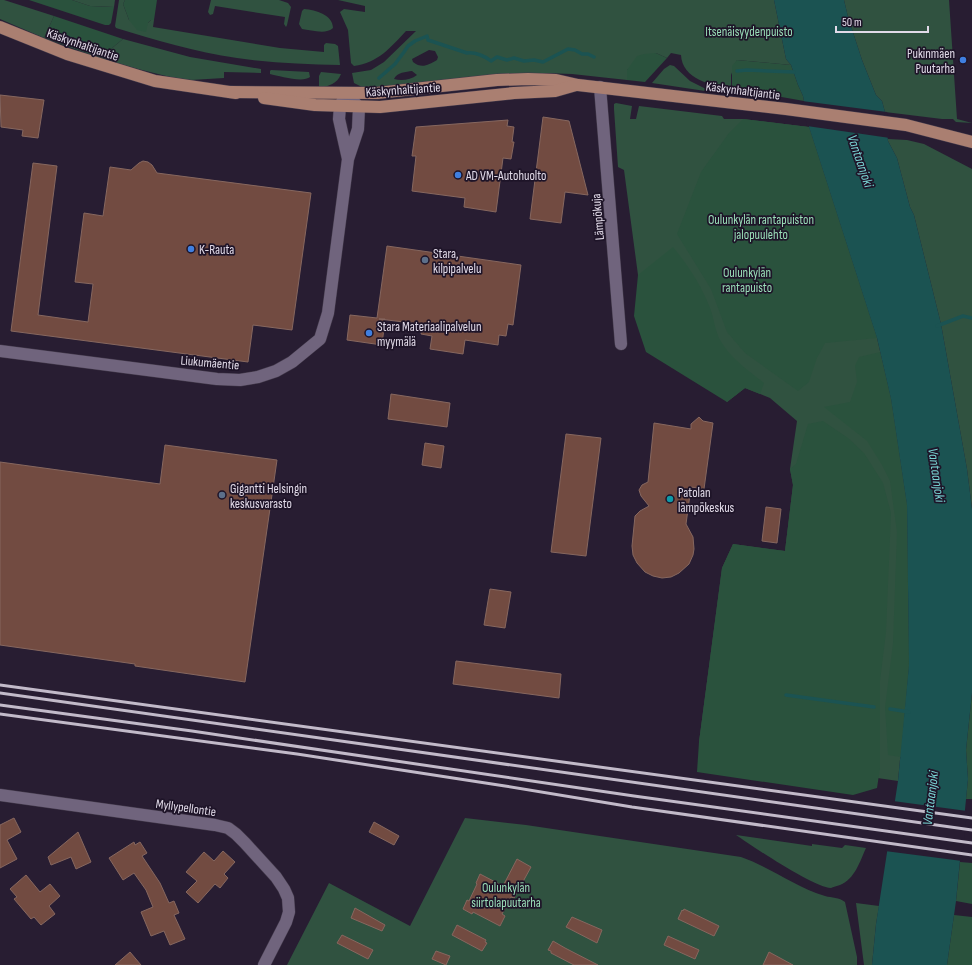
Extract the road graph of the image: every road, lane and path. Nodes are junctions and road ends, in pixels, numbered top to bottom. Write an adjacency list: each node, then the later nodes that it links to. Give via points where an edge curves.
1 (0, 27): 4 (main road, Käskynhaltijantie, via 67,54 155,81)
2 (578, 85): 3 (main road, Käskynhaltijantie); 5 (main road, Käskynhaltijantie, via 556,80 497,80); 7 (main road, Käskynhaltijantie, via 555,91)
3 (600, 88): 8 (main road, Käskynhaltijantie, via 786,109 906,126); 10 (street, Lämpökuja)
4 (230, 92): 5 (main road, Käskynhaltijantie); 6 (main road, Käskynhaltijantie, via 300,104)
5 (346, 94): 6 (street, Liukumäentie); 7 (street)
6 (340, 106): 7 (main road, Käskynhaltijantie); 9 (street, Liukumäentie, via 339,119)
7 (359, 107): 9 (street, Liukumäentie, via 358,129)
8 (972, 142)
9 (348, 159): 11 (street, Liukumäentie, via 328,313 320,339 276,371 240,380 218,379)
10 (621, 344)
11 (0, 351)
12 (0, 795): 13 (street, Myllypellontie, via 228,828 276,877 288,898 289,912 286,922)
13 (264, 965)

